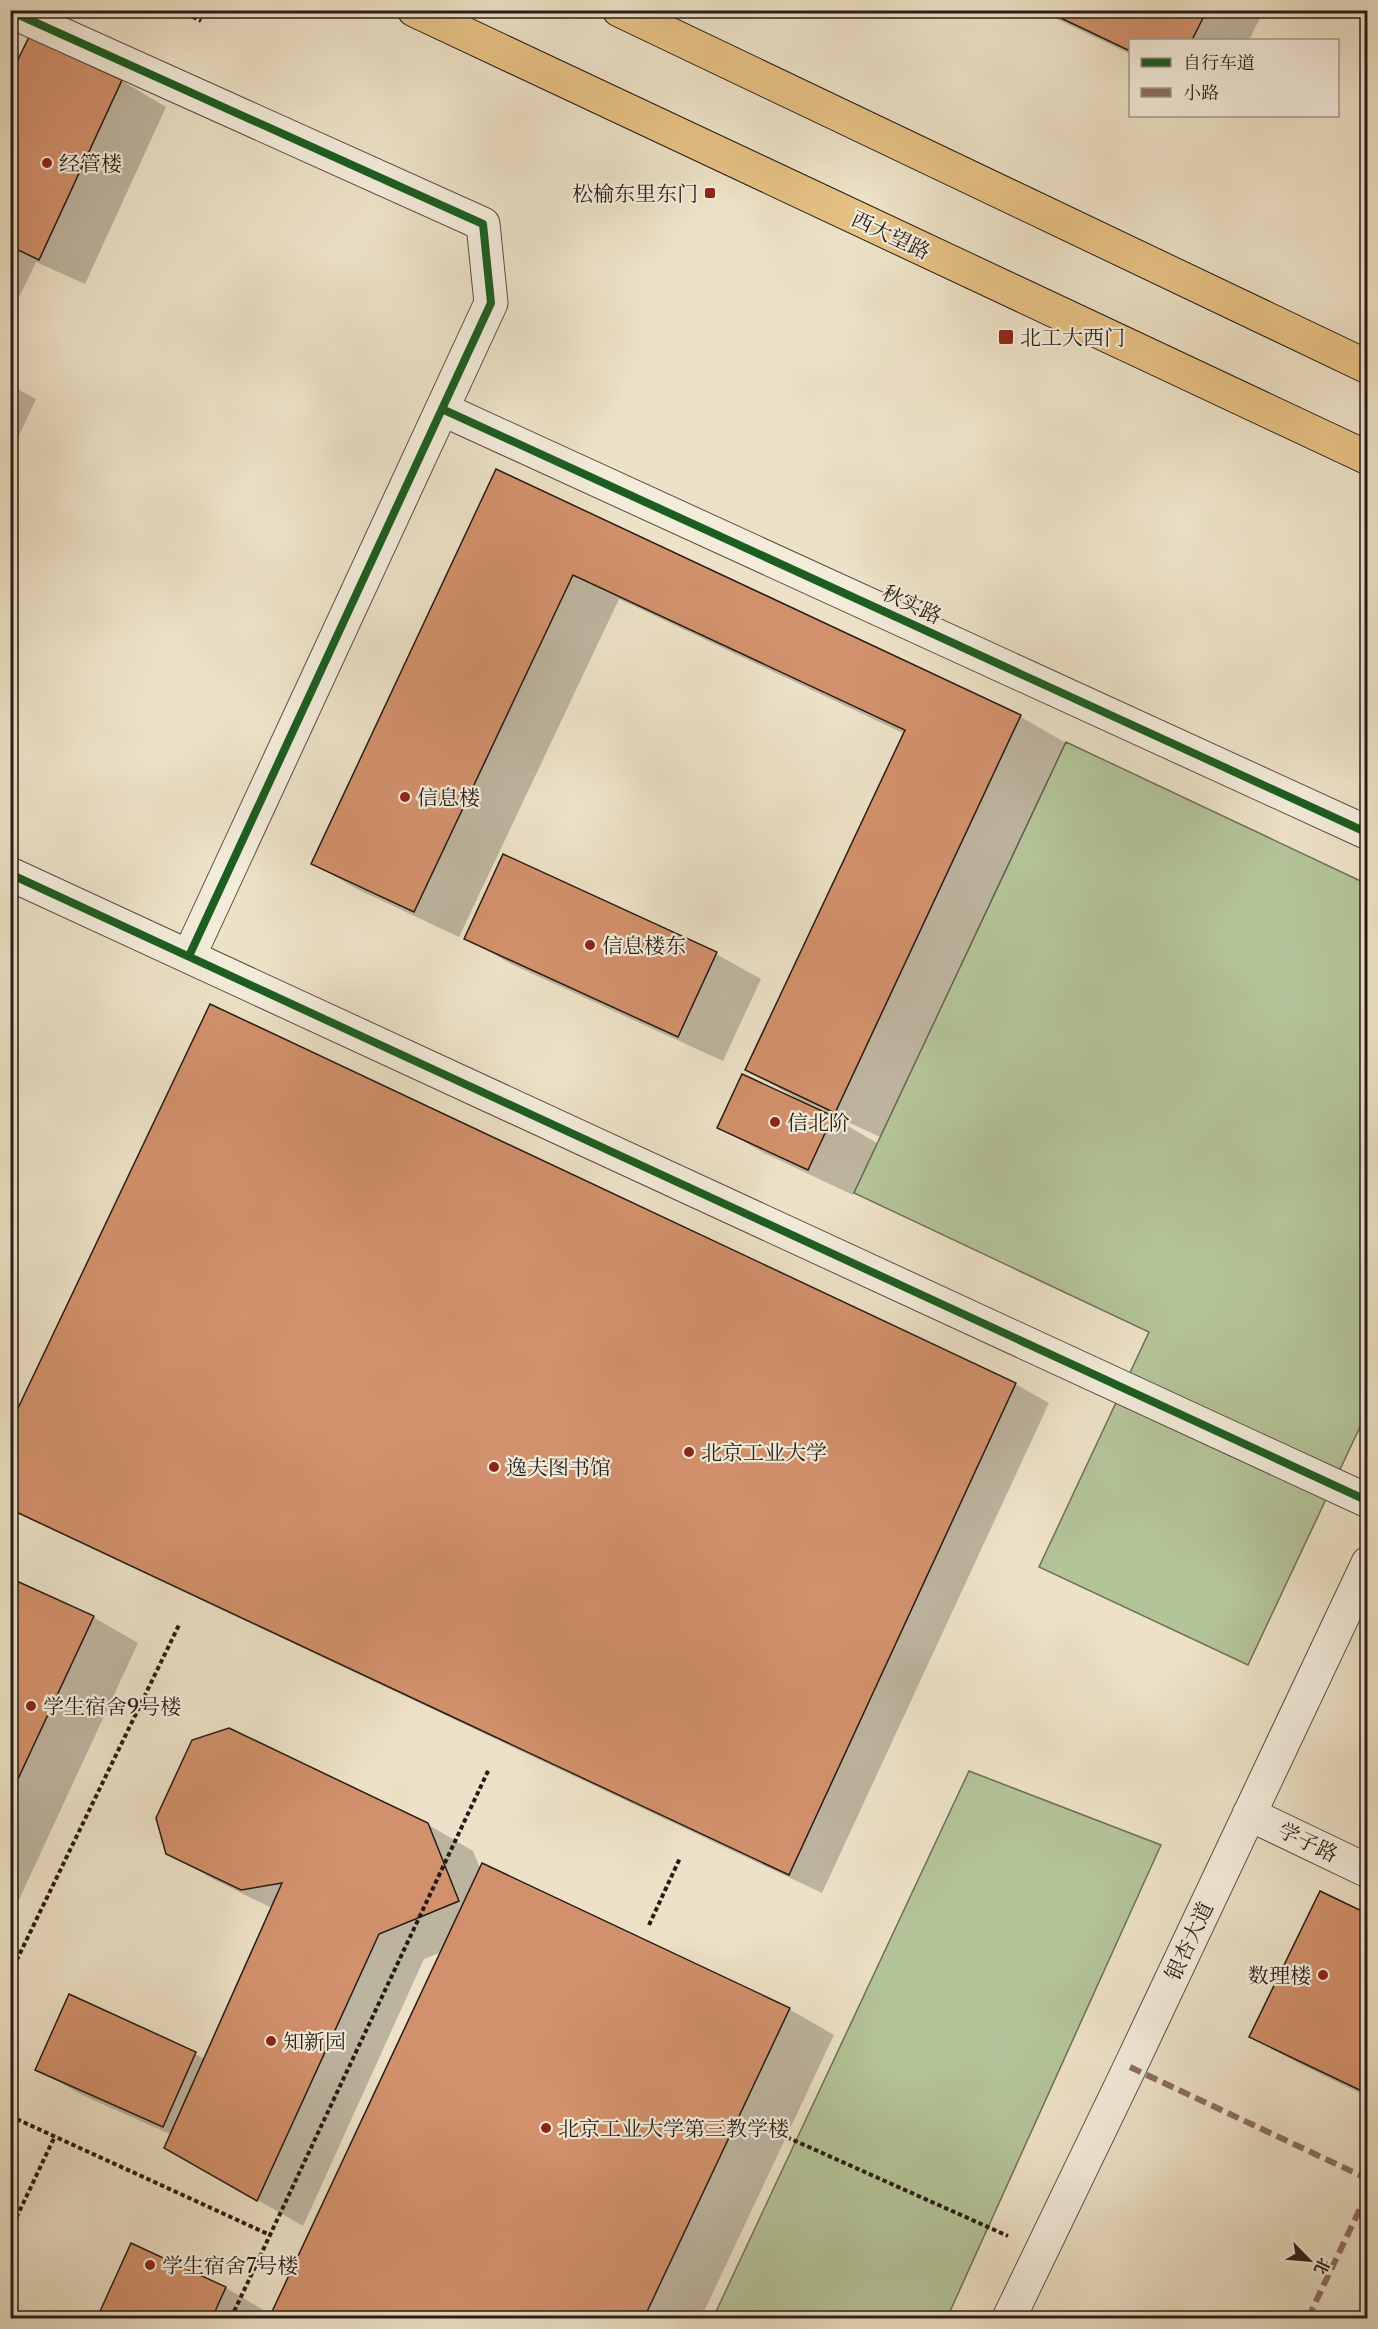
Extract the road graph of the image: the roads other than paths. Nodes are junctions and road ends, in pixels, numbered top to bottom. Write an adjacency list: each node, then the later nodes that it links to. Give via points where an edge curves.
1 (414, 10): 6 (main road, 西大望路)
2 (619, 10): 4 (main road)
3 (10, 11): 5 (street, via 483,224 491,303)
4 (1368, 367)
5 (442, 409): 7 (street, 秋实路); 9 (street)
6 (1368, 458)
7 (1368, 833)
8 (10, 874): 9 (street)
9 (189, 956): 10 (street)
10 (1368, 1501)
11 (1368, 1563): 12 (street, 银杏大道)
12 (1249, 1814): 13 (street, 学子路); 14 (street, 银杏大道)
13 (1368, 1871)
14 (1009, 2319)

